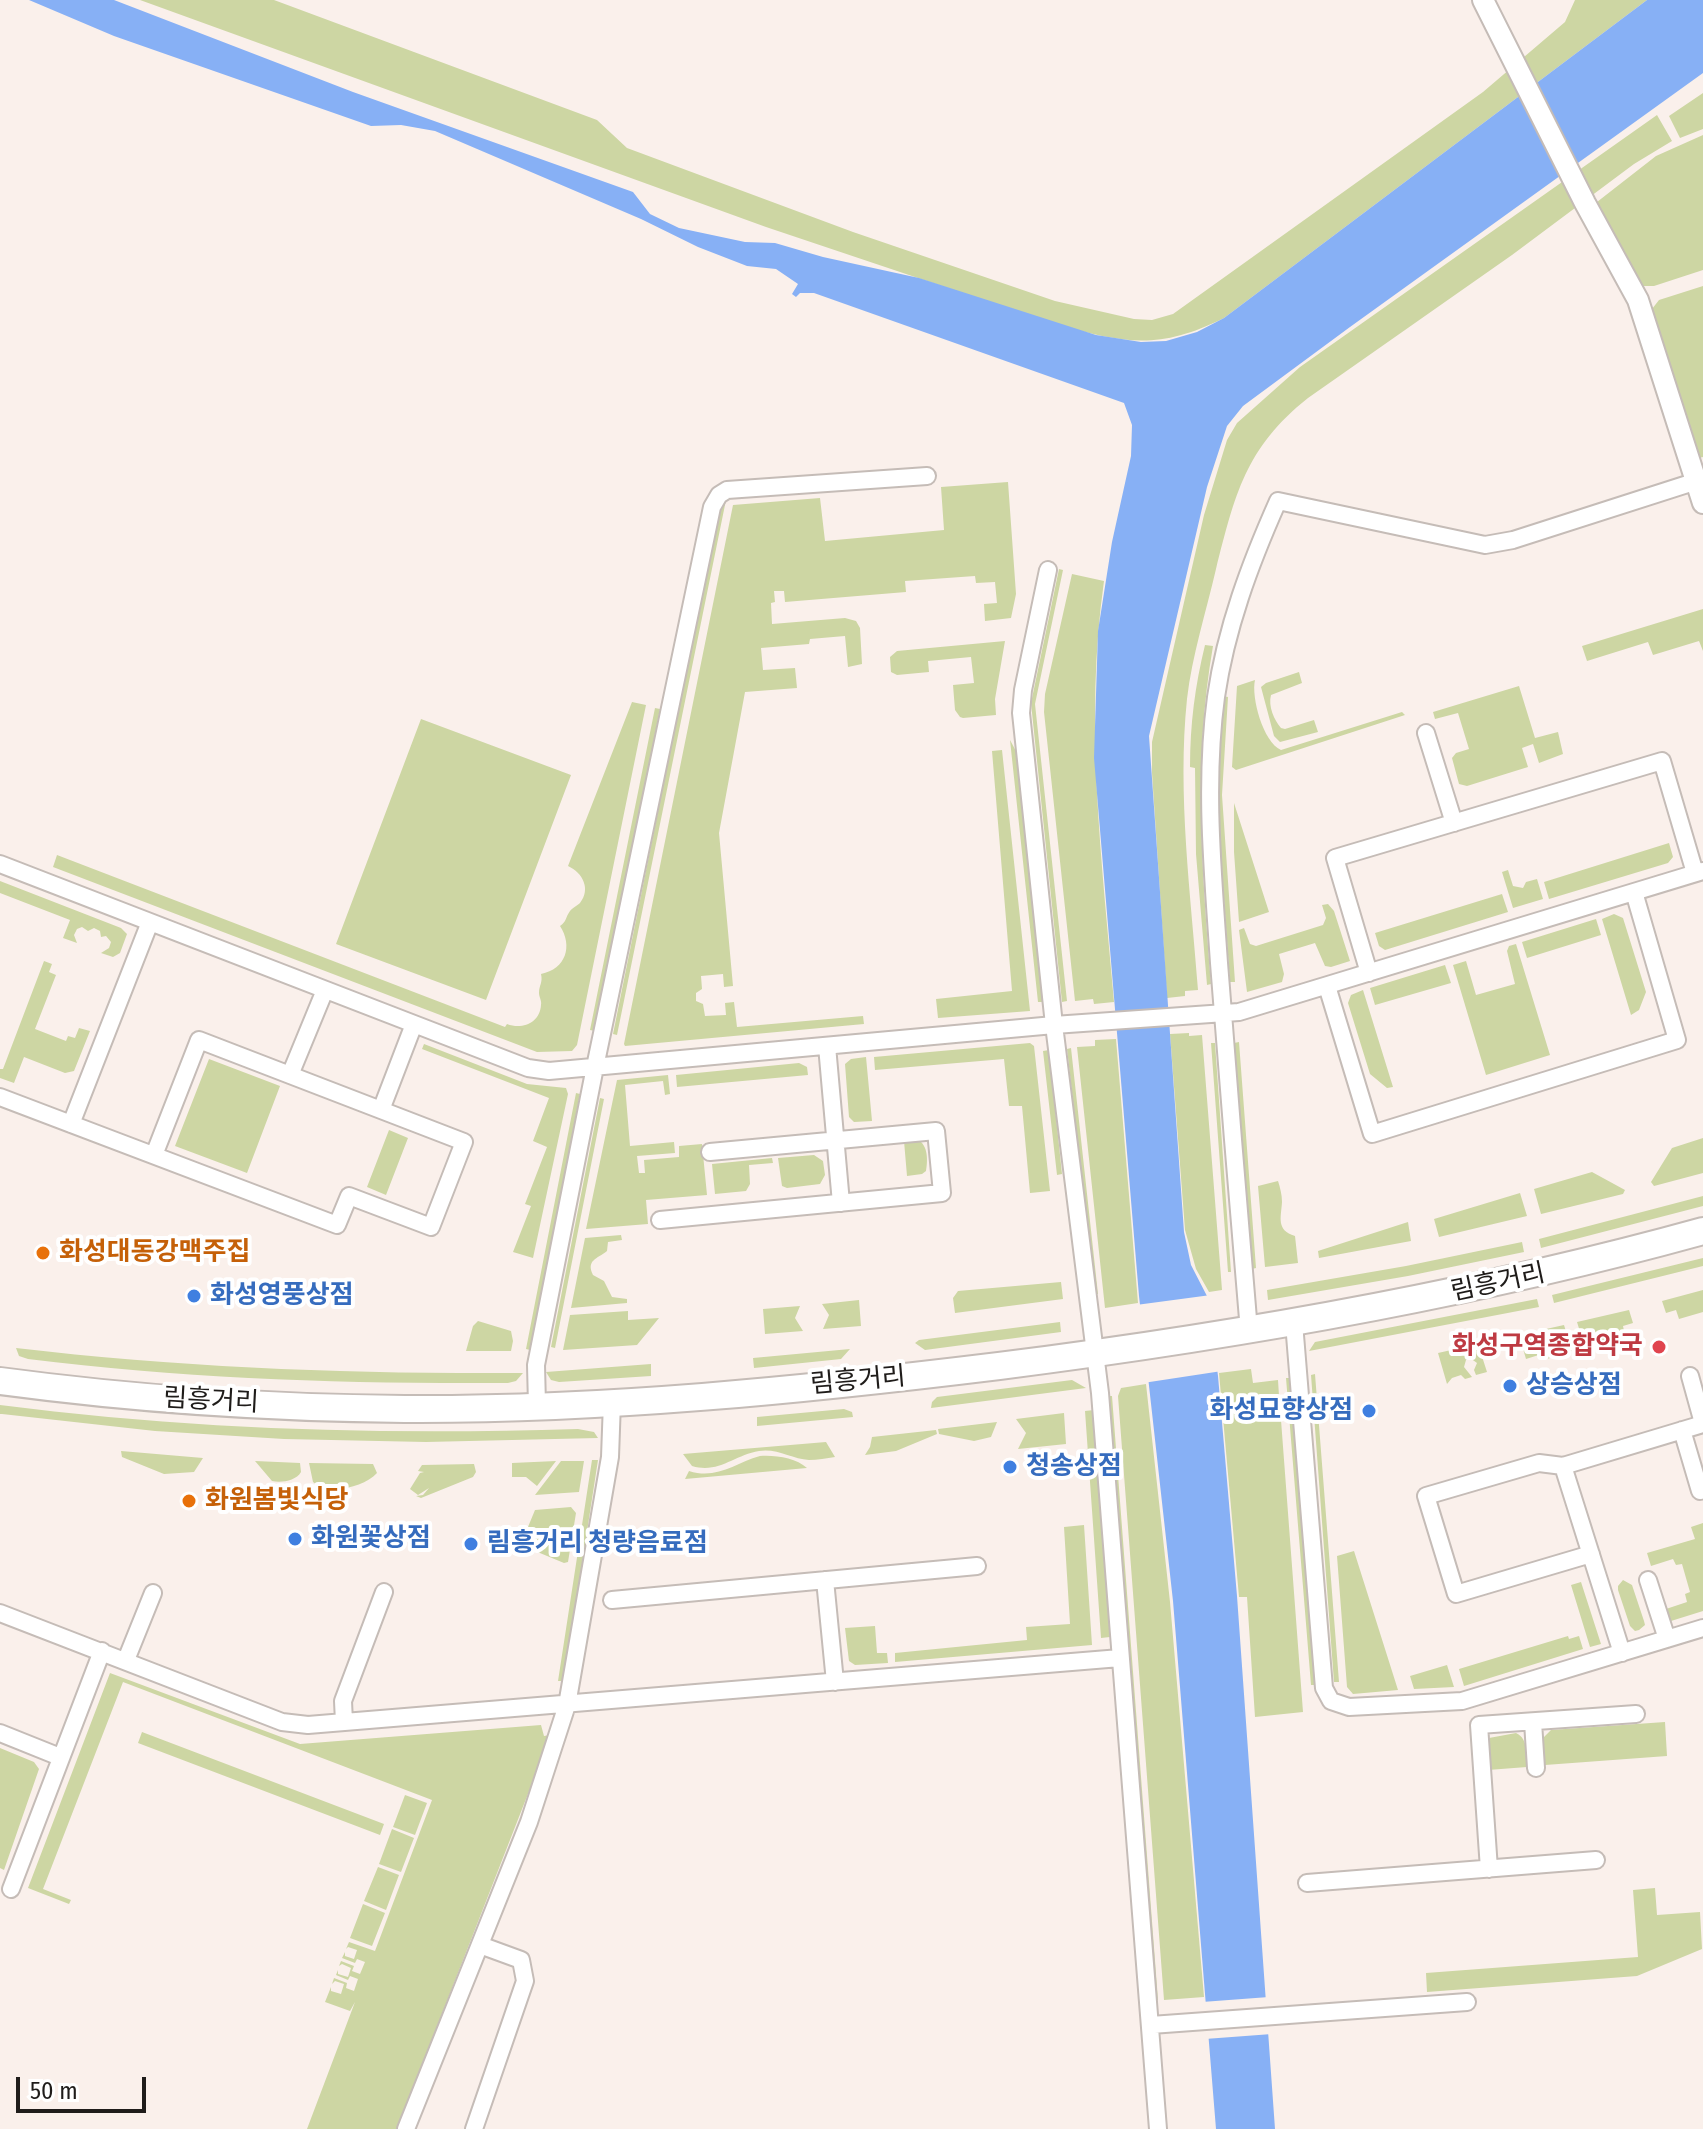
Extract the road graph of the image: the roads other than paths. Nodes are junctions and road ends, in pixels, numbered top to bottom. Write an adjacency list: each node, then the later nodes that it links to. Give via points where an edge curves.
1 (1483, 0): 3 (street, via 1638,300)
2 (927, 476): 19 (street, via 727,490 719,495 709,522)
3 (1700, 480): 4 (street); 15 (street, via 1485,545 1278,501 1237,604 1216,697 1209,791)
4 (1703, 503)
5 (1048, 570): 17 (street, via 1021,713)
6 (1426, 733): 7 (street)
7 (1454, 823): 9 (street, via 1662,761); 12 (street, via 1335,858)
8 (0, 864): 11 (street)
9 (1699, 872): 10 (street)
10 (1634, 892): 12 (street); 13 (street, via 1677,1040 1372,1134)
11 (150, 922): 14 (street); 23 (street)
12 (1369, 973): 13 (street)
13 (1327, 986): 15 (street)
14 (325, 990): 16 (street); 20 (street)
15 (1223, 1013): 17 (street); 31 (street)
16 (414, 1024): 19 (street, via 528,1068); 22 (street)
17 (1054, 1025): 18 (street); 32 (street)
18 (827, 1046): 19 (street); 24 (street)
19 (595, 1067): 36 (street, via 536,1365)
20 (290, 1075): 22 (street); 26 (street, via 199,1040)
21 (0, 1097): 23 (street)
22 (381, 1110): 26 (street, via 464,1142 431,1227 349,1196 337,1225)
23 (71, 1124): 26 (street)
24 (836, 1141): 25 (street); 27 (street); 27 (street, via 936,1131 942,1193)
25 (710, 1152)
26 (154, 1155)
27 (841, 1203): 28 (street)
28 (660, 1220)
29 (1703, 1231): 30 (main road, 림흥거리, via 1536,1275)
30 (1294, 1323): 31 (main road, 림흥거리); 52 (street, via 1324,1688 1331,1701 1349,1707 1462,1701)
31 (1236, 1333): 32 (main road, 림흥거리)
32 (1104, 1352): 35 (main road, 림흥거리, via 917,1376); 53 (street, via 1100,1393)
33 (1690, 1376): 37 (street)
34 (0, 1381): 36 (main road, 림흥거리, via 223,1403 409,1409)
35 (612, 1402): 36 (main road, 림흥거리); 56 (street, via 610,1457)
36 (537, 1405)
37 (1703, 1423): 38 (street)
38 (1682, 1430): 39 (street); 40 (street)
39 (1563, 1466): 41 (street); 41 (street, via 1539,1463 1426,1496 1456,1594)
40 (1700, 1491)
41 (1591, 1554): 52 (street)
42 (977, 1566): 43 (street)
43 (825, 1580): 47 (street); 55 (street)
44 (1648, 1580): 50 (street)
45 (384, 1592): 58 (street, via 343,1701)
46 (153, 1593): 54 (street)
47 (612, 1600)
48 (0, 1613): 51 (street)
49 (1703, 1628): 50 (street)
50 (1667, 1639): 52 (street)
51 (102, 1651): 54 (street); 61 (street)
52 (1622, 1653)
53 (1120, 1658): 55 (street); 69 (street)
54 (126, 1660): 58 (street, via 282,1722)
55 (835, 1682): 56 (street)
56 (567, 1705): 58 (street); 67 (street, via 529,1822)
57 (1636, 1714): 59 (street)
58 (344, 1722)
59 (1533, 1722): 62 (street); 64 (street, via 1479,1725)
60 (0, 1733): 61 (street)
61 (60, 1757): 66 (street)
62 (1536, 1768)
63 (1596, 1860): 64 (street)
64 (1489, 1869): 65 (street)
65 (1307, 1883)
66 (11, 1889)
67 (480, 1945): 70 (street); 71 (street, via 521,1960 525,1981)
68 (1467, 2002): 69 (street)
69 (1151, 2025): 72 (street)
70 (406, 2129)
71 (474, 2129)
72 (1158, 2129)

